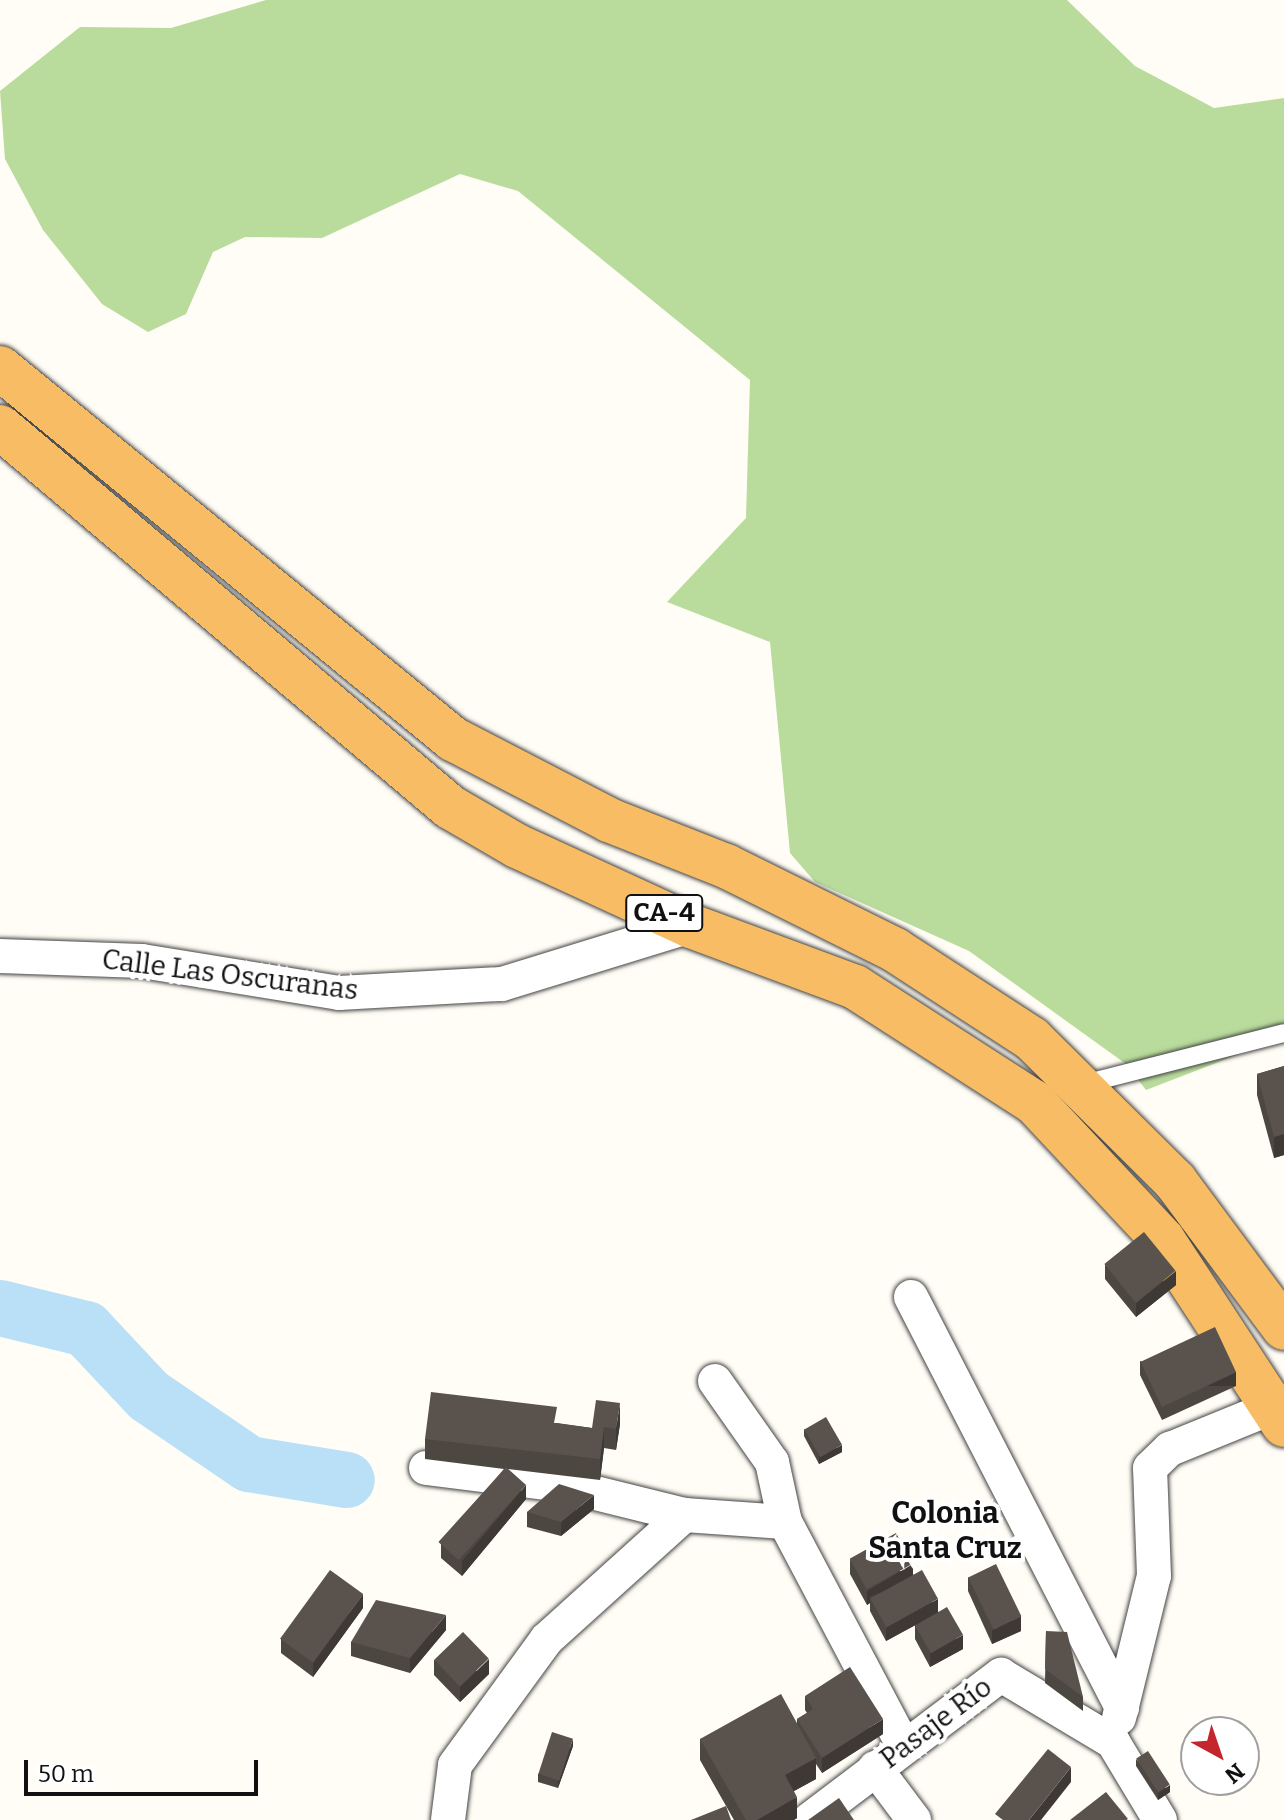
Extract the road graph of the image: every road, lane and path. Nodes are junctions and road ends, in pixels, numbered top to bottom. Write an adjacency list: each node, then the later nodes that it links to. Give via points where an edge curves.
1 (0, 368): 6 (highway, CA-4, via 453,739 596,814 726,866 895,950 1032,1039)
2 (0, 427): 3 (highway, CA-4, via 450,807 517,846)
3 (691, 926): 4 (street, Calle Las Oscuranas, via 502,984 339,993 142,961); 10 (highway, CA-4, via 855,987 951,1042 1035,1103 1163,1240)
4 (0, 956)
5 (1284, 1033): 6 (lane)
6 (1084, 1084): 8 (highway, CA-4, via 1210,1223)
7 (911, 1297): 14 (street)
8 (1284, 1328)
9 (715, 1381): 13 (street, via 772,1462)
10 (1279, 1416): 14 (street, via 1170,1449 1150,1468 1154,1576)
11 (426, 1468): 12 (street, via 563,1485)
12 (684, 1515): 13 (street); 18 (street, via 547,1639 455,1765)
13 (785, 1522): 16 (street)
14 (1122, 1708): 15 (street)
15 (1113, 1742): 16 (street, Pasaje Río, via 1001,1675); 21 (street, Pasaje Río)
16 (902, 1743): 17 (street, Pasaje Río)
17 (875, 1768): 19 (street, Pasaje Río); 20 (street)
18 (448, 1820)
19 (809, 1820)
20 (914, 1820)
21 (1160, 1820)

